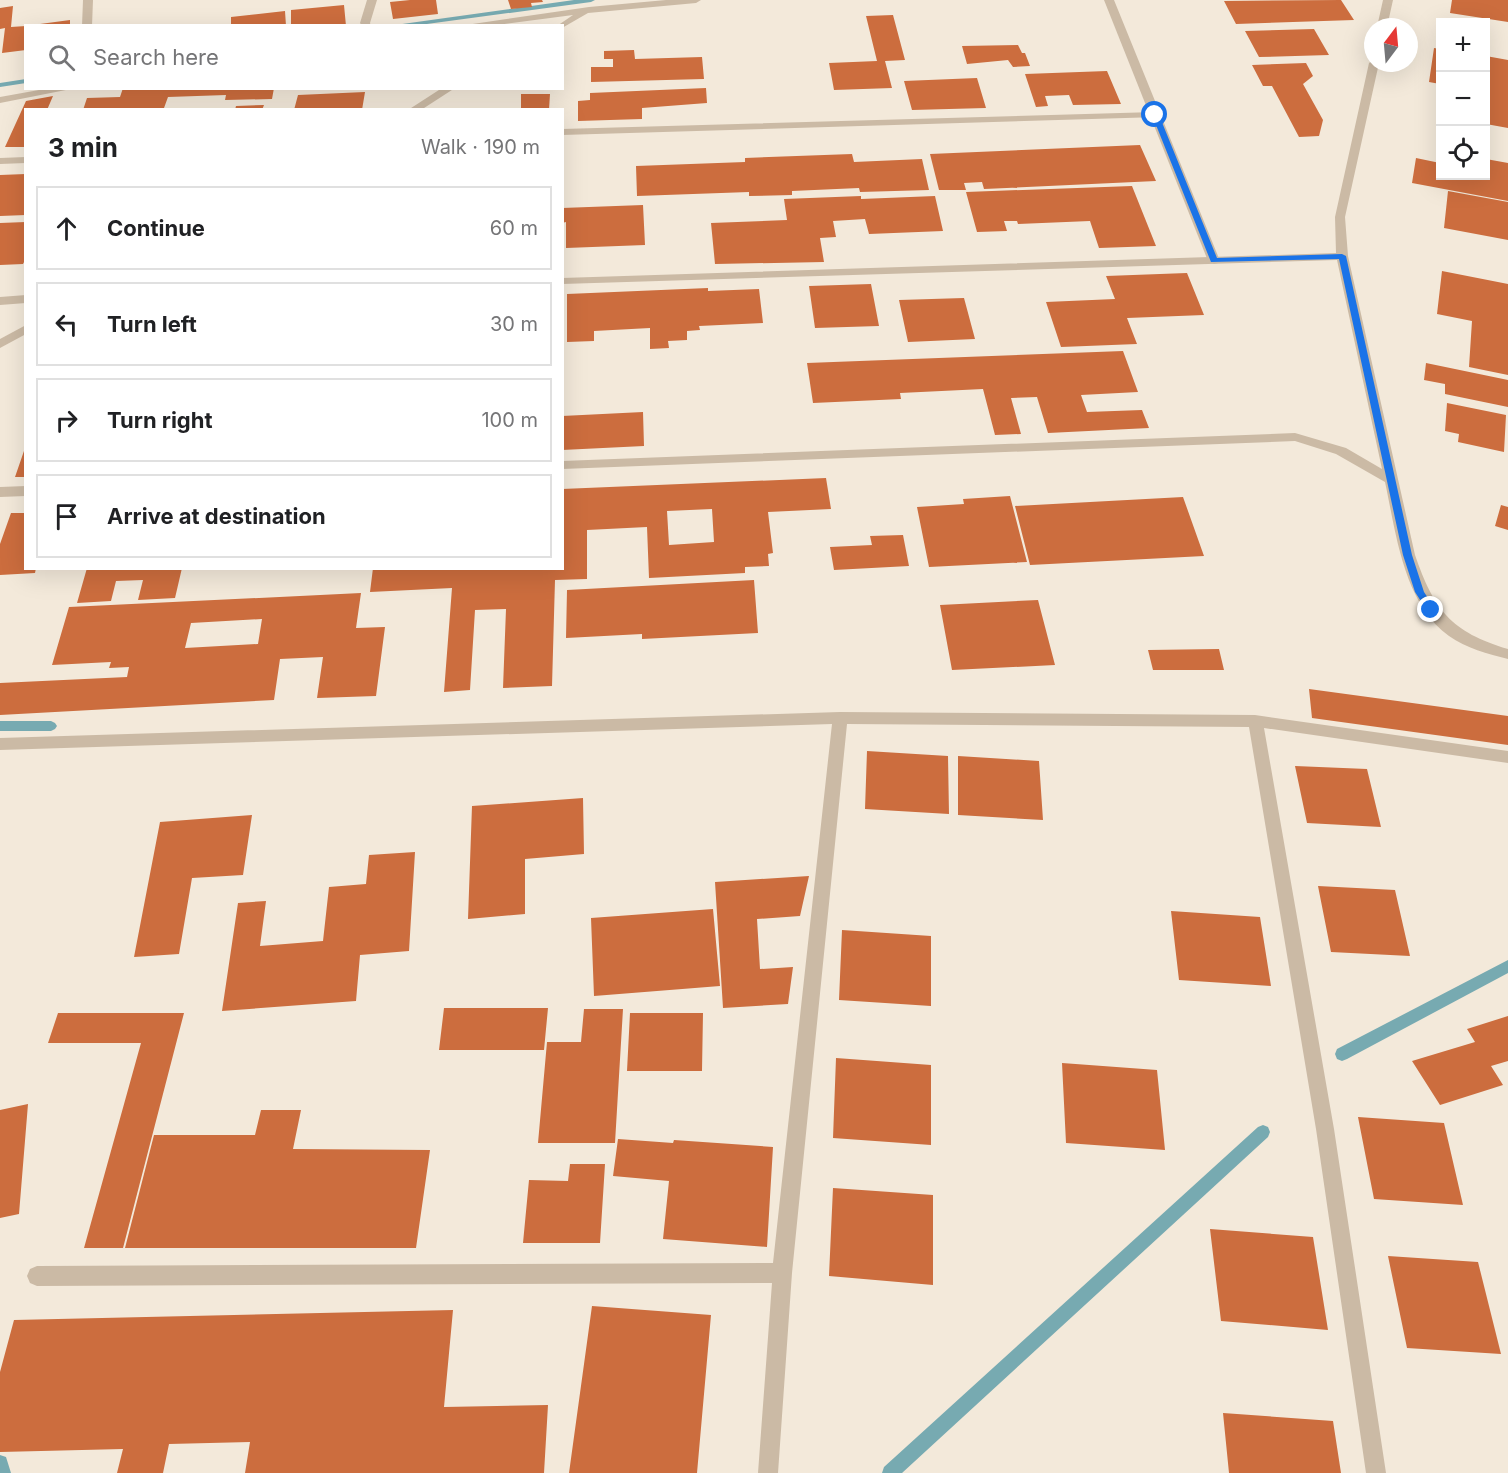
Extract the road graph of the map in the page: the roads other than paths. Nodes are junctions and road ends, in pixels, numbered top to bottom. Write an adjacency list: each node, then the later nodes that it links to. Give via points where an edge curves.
1 (88, 0): 9 (street)
2 (372, 0): 10 (street)
3 (696, 0): 6 (street)
4 (1109, 0): 18 (street)
5 (1388, 0): 8 (street)
6 (644, 3): 7 (street)
7 (589, 10): 11 (street); 12 (street)
8 (1384, 18)
9 (87, 24)
10 (366, 24)
11 (479, 24)
12 (564, 24)
13 (1372, 72): 22 (street, via 1340,217)
14 (59, 90): 16 (street)
15 (447, 90): 17 (street)
16 (0, 100)
17 (416, 108)
18 (1155, 115): 19 (street); 23 (street)
19 (564, 132)
20 (24, 160): 21 (street)
21 (0, 161)
22 (1342, 256): 23 (street); 30 (street)
23 (1214, 261): 24 (street)
24 (564, 281)
25 (24, 299): 26 (street)
26 (0, 301)
27 (24, 330): 28 (street)
28 (0, 344)
29 (564, 465): 30 (street, via 1295,437 1341,451)
30 (1391, 479): 33 (street, via 1408,555 1420,592 1431,610 1465,639)
31 (24, 490): 32 (street)
32 (0, 492)
33 (1508, 654)
34 (840, 718): 35 (street); 36 (street); 38 (street)
35 (1255, 721): 37 (street); 41 (street, via 1325,1129)
36 (0, 744)
37 (1508, 757)
38 (783, 1273): 39 (street); 40 (street)
39 (37, 1276)
40 (768, 1473)
41 (1376, 1473)

